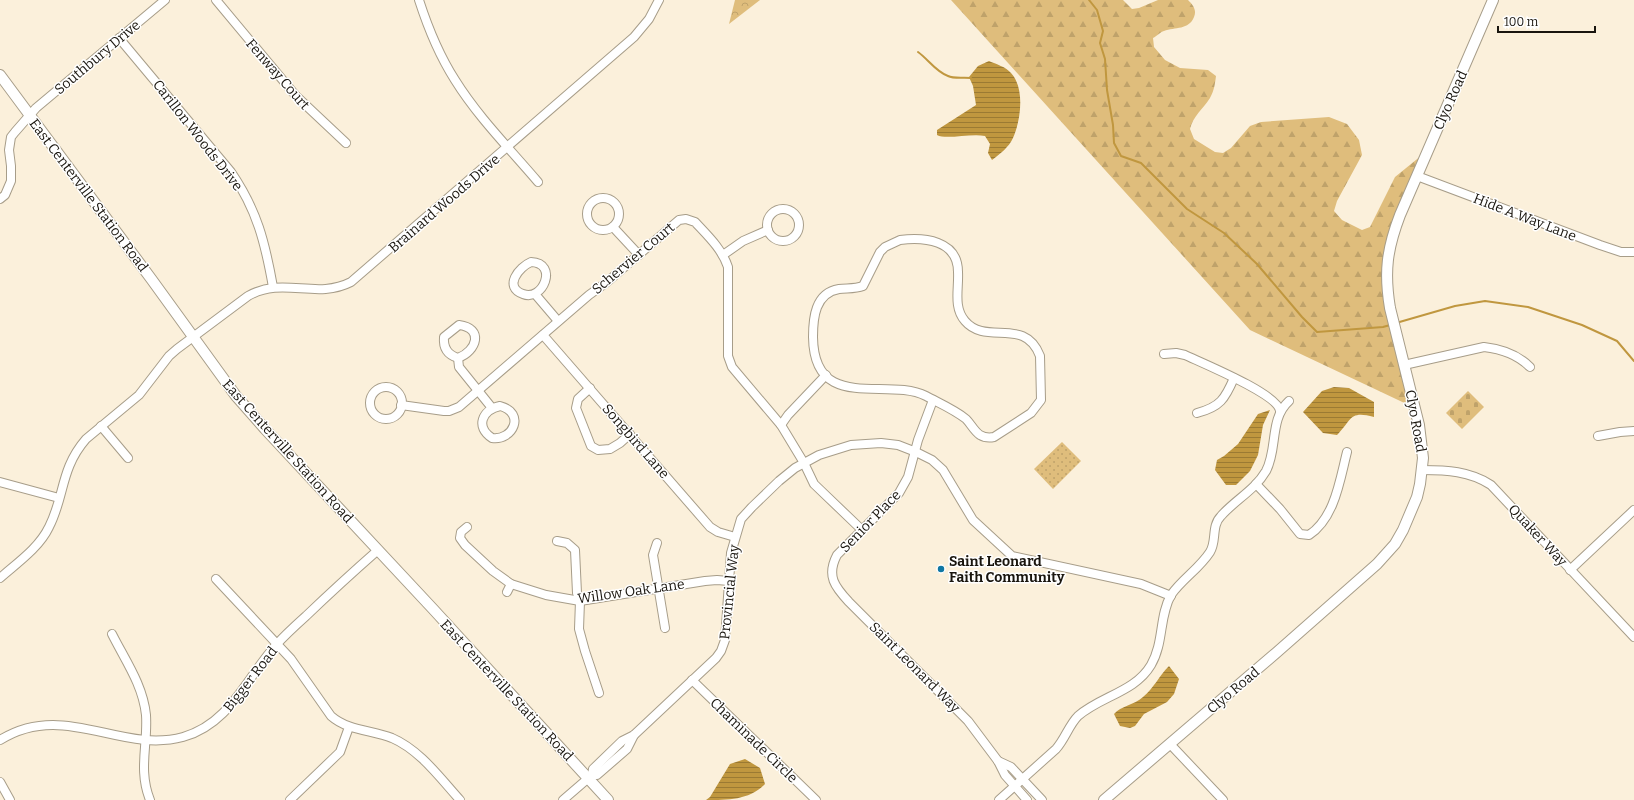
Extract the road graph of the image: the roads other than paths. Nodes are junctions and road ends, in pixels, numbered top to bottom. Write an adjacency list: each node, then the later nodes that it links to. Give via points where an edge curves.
1 (165, 0): 6 (street, Southbury Drive)
2 (216, 0): 9 (street, Fenway Court, via 296,96)
3 (419, 0): 10 (street, via 430,33 455,81)
4 (659, 0): 10 (street, Brainard Woods Drive, via 649,19 634,37)
5 (1493, 0): 11 (street, Clyo Road)
6 (119, 38): 8 (street, Southbury Drive, via 36,108); 19 (street, Carillon Woods Drive, via 240,186 264,240)
7 (0, 75): 8 (street, East Centerville Station Road)
8 (30, 116): 13 (street, Southbury Drive, via 12,137 8,150 11,181); 23 (street, East Centerville Station Road)
9 (346, 143)
10 (508, 147): 12 (street); 19 (street, Brainard Woods Drive, via 352,282 325,290)
11 (1416, 176): 16 (street, Hide A Way Lane, via 1600,246 1621,252); 26 (street, Clyo Road, via 1389,246 1386,275)
12 (538, 182)
13 (0, 199)
14 (613, 227): 14 (street, via 618,220 618,207 609,198 600,197 587,208 588,221 599,230); 17 (street)
15 (768, 230): 18 (street, via 743,241)
16 (1634, 252)
17 (638, 255): 18 (street, Schervier Court, via 682,219 695,222); 21 (street, Schervier Court)
18 (723, 255): 38 (street, Schervier Court, via 728,267 729,361 736,373)
19 (272, 287): 23 (street, Brainard Woods Drive, via 248,296)
20 (535, 294): 20 (street, via 545,284 547,276 543,267 531,262 518,272 514,283 521,294); 21 (street)
21 (558, 321): 22 (street, Schervier Court)
22 (543, 335): 30 (street, Songbird Lane); 31 (street, Schervier Court)
23 (193, 337): 39 (street, Brainard Woods Drive, via 169,356 139,395); 57 (street, East Centerville Station Road, via 236,396)
24 (1164, 354): 29 (street, via 1176,352 1185,355)
25 (458, 358): 31 (street, via 459,367)
26 (1404, 365): 27 (street, via 1484,347 1511,353); 47 (street, Clyo Road, via 1419,425)
27 (1530, 367)
28 (826, 375): 32 (street, via 847,387 917,393); 32 (street, via 815,354 814,342 816,308 822,297 833,291 863,286 876,258 892,243 907,240 934,241 946,246 957,262 958,304 966,322 982,331 1019,334 1034,343 1040,356 1041,400 1026,417 994,437 988,438 980,435 965,419); 38 (street)
29 (1234, 378): 36 (street, via 1277,404); 37 (street, via 1221,402 1209,410)
30 (590, 388): 41 (street, Songbird Lane); 41 (street, via 578,399 576,408 592,446 598,450 610,449)
31 (479, 390): 34 (street, Schervier Court, via 459,408 449,411); 35 (street)
32 (933, 400): 43 (street, Senior Place)
33 (1289, 401): 36 (street)
34 (401, 405)
35 (492, 408): 35 (street, via 484,417 483,426 492,438 501,438 512,429 514,418 510,410 500,406)
36 (1280, 411): 49 (street, via 1268,466)
37 (1197, 413)
38 (781, 425): 46 (street, Schervier Court)
39 (101, 426): 45 (street); 50 (street, Brainard Woods Drive, via 86,439 72,459)
40 (1634, 431): 42 (street)
41 (630, 434): 54 (street, Songbird Lane, via 710,527)
42 (1598, 436)
43 (916, 452): 46 (street, Provincial Way, via 892,444 851,445 819,455); 53 (street, Senior Place, via 908,477 899,493); 66 (street, Provincial Way, via 932,460 943,470 973,520 1012,556 1141,584)
44 (1347, 452): 49 (street, via 1331,507 1320,526 1309,535 1300,534)
45 (128, 458)
46 (804, 463): 53 (street, Schervier Court, via 814,484); 54 (street, Provincial Way, via 779,481 752,506 741,520)
47 (1422, 470): 58 (street, Quaker Way, via 1459,472 1482,479 1497,491); 77 (street, Clyo Road, via 1413,511 1404,530 1386,554)
48 (0, 482): 50 (street)
49 (1256, 484): 66 (street, via 1220,517 1215,526 1209,554)
50 (59, 498): 60 (street, Brainard Woods Drive, via 45,535)
51 (1634, 510): 58 (street)
52 (467, 526): 63 (street, Willow Oak Lane, via 461,532 460,538 465,545)
53 (862, 530): 59 (street, Senior Place, via 837,556 833,563)
54 (735, 537): 62 (street, Provincial Way)
55 (557, 541): 67 (street, via 567,543 575,550 577,593)
56 (656, 543): 64 (street, via 653,555)
57 (378, 550): 71 (street, Bigger Road); 79 (street, East Centerville Station Road)
58 (1570, 570): 70 (street, Quaker Way)
59 (832, 575): 78 (street, Saint Leonard Way, via 838,591 968,721)
60 (0, 578)
61 (216, 578): 71 (street)
62 (729, 581): 64 (street, Willow Oak Lane, via 706,580); 72 (street, Provincial Way, via 725,640 716,658)
63 (511, 584): 65 (street); 67 (street, Willow Oak Lane, via 546,596)
64 (659, 589): 67 (street, Willow Oak Lane); 68 (street)
65 (507, 592)
66 (1171, 596): 80 (street, via 1164,615 1157,654 1143,676 1079,716 1056,749)
67 (580, 601): 73 (street, via 580,629)
68 (665, 628)
69 (112, 634): 76 (street, via 142,694 146,714)
70 (1634, 637)
71 (277, 644): 74 (street, via 300,670 331,716); 76 (street, Bigger Road, via 235,702 215,721 184,737)
72 (692, 680): 79 (street, Provincial Way, via 634,735 622,741 592,769); 89 (street, Chaminade Circle)
73 (599, 693)
74 (349, 727): 85 (street, via 340,752); 86 (street, via 392,738 412,749)
75 (0, 740): 76 (street, Bigger Road, via 24,730 61,725)
76 (146, 740): 84 (street, via 143,771)
77 (1170, 744): 93 (street, Clyo Road); 94 (street)
78 (998, 761): 80 (street, Saint Leonard Way, via 1011,767); 82 (street, Saint Leonard Way, via 1004,775)
79 (590, 777): 87 (street); 88 (street, East Centerville Station Road)
80 (1023, 780): 82 (street); 92 (street, Saint Leonard Way)
81 (0, 782): 83 (street)
82 (1015, 787): 90 (street); 91 (street, Saint Leonard Way)
83 (10, 800)
84 (150, 800)
85 (290, 800)
86 (460, 800)
87 (563, 800)
88 (608, 800)
89 (816, 800)
90 (999, 800)
91 (1027, 800)
92 (1042, 800)
93 (1104, 800)
94 (1223, 800)

